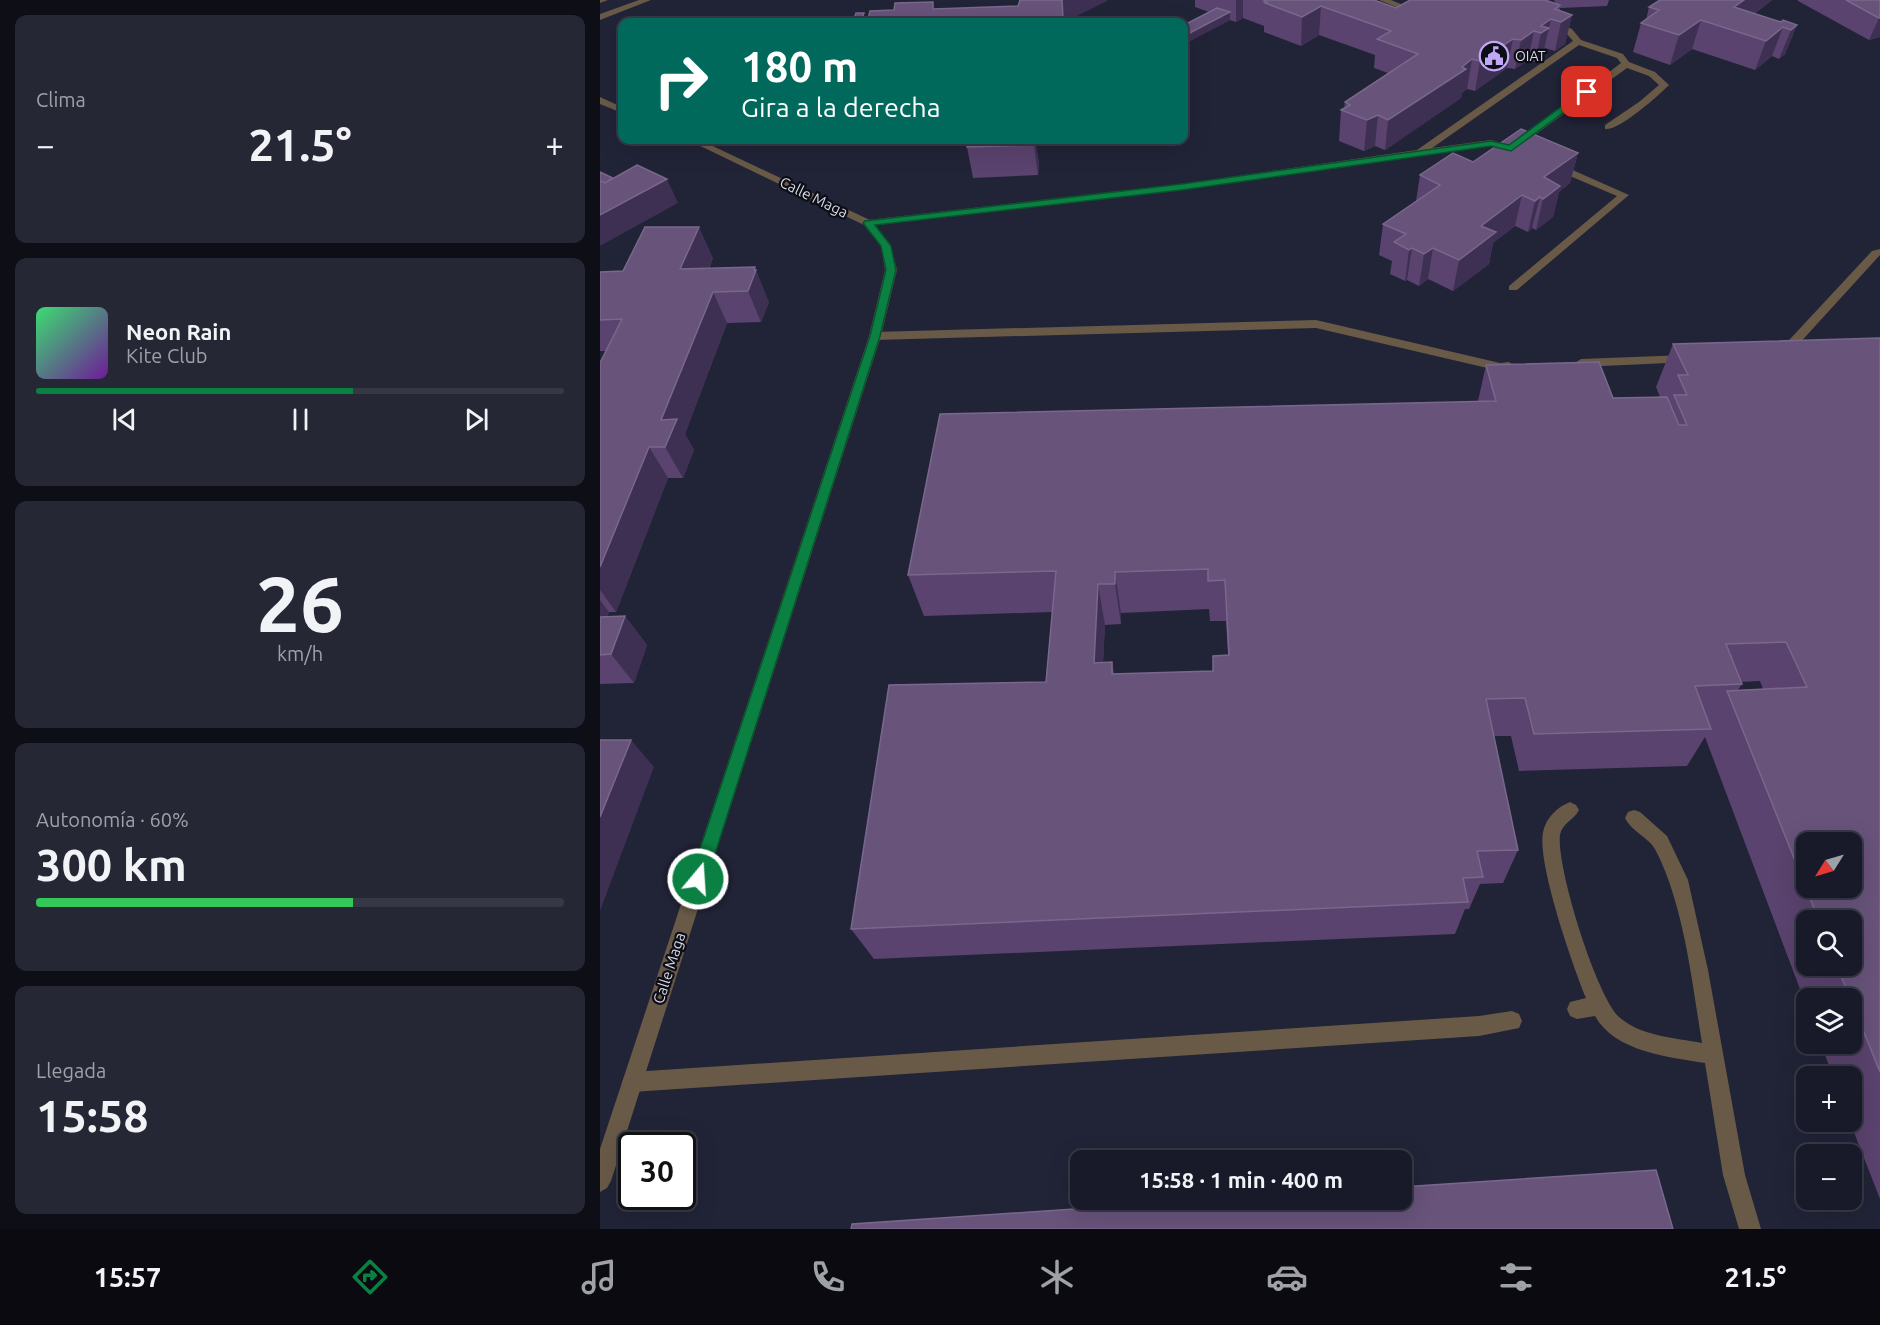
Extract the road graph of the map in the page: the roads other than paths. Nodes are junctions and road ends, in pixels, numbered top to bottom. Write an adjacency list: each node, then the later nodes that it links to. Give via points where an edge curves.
1 (647, 0): 4 (street)
2 (1383, 0): 3 (street)
3 (1410, 9)
4 (600, 17)
5 (1541, 18): 6 (street, via 1569,31)
6 (1578, 42): 7 (street, via 1620,56); 13 (street)
7 (1626, 64): 10 (street, via 1664,85); 12 (street)
8 (600, 100): 9 (street)
9 (618, 108)
10 (1608, 127)
11 (701, 144): 16 (street, Calle Maga)
12 (1511, 148): 13 (street, via 1491,143); 14 (street)
13 (1417, 155): 16 (street)
14 (1528, 155)
15 (1545, 162): 18 (street, via 1624,195)
16 (868, 223): 19 (street, Calle Maga, via 886,246 891,270)
17 (1880, 252): 20 (street, via 1782,355)
18 (1513, 288)
19 (875, 336): 23 (street, via 1316,324 1500,367); 30 (street, Calle Maga)
20 (1770, 355)
21 (1700, 358): 22 (street)
22 (1570, 364)
23 (1523, 366)
24 (1570, 810): 26 (street, via 1556,820 1551,852 1587,978)
25 (1634, 819): 29 (street, via 1661,842 1679,880)
26 (1599, 1006): 27 (street); 29 (street, via 1611,1023 1640,1040)
27 (1577, 1009)
28 (1512, 1021): 30 (street)
29 (1713, 1055): 32 (street, via 1734,1175)
30 (632, 1082): 31 (street, Calle Maga)
31 (600, 1181)
32 (1750, 1229)

